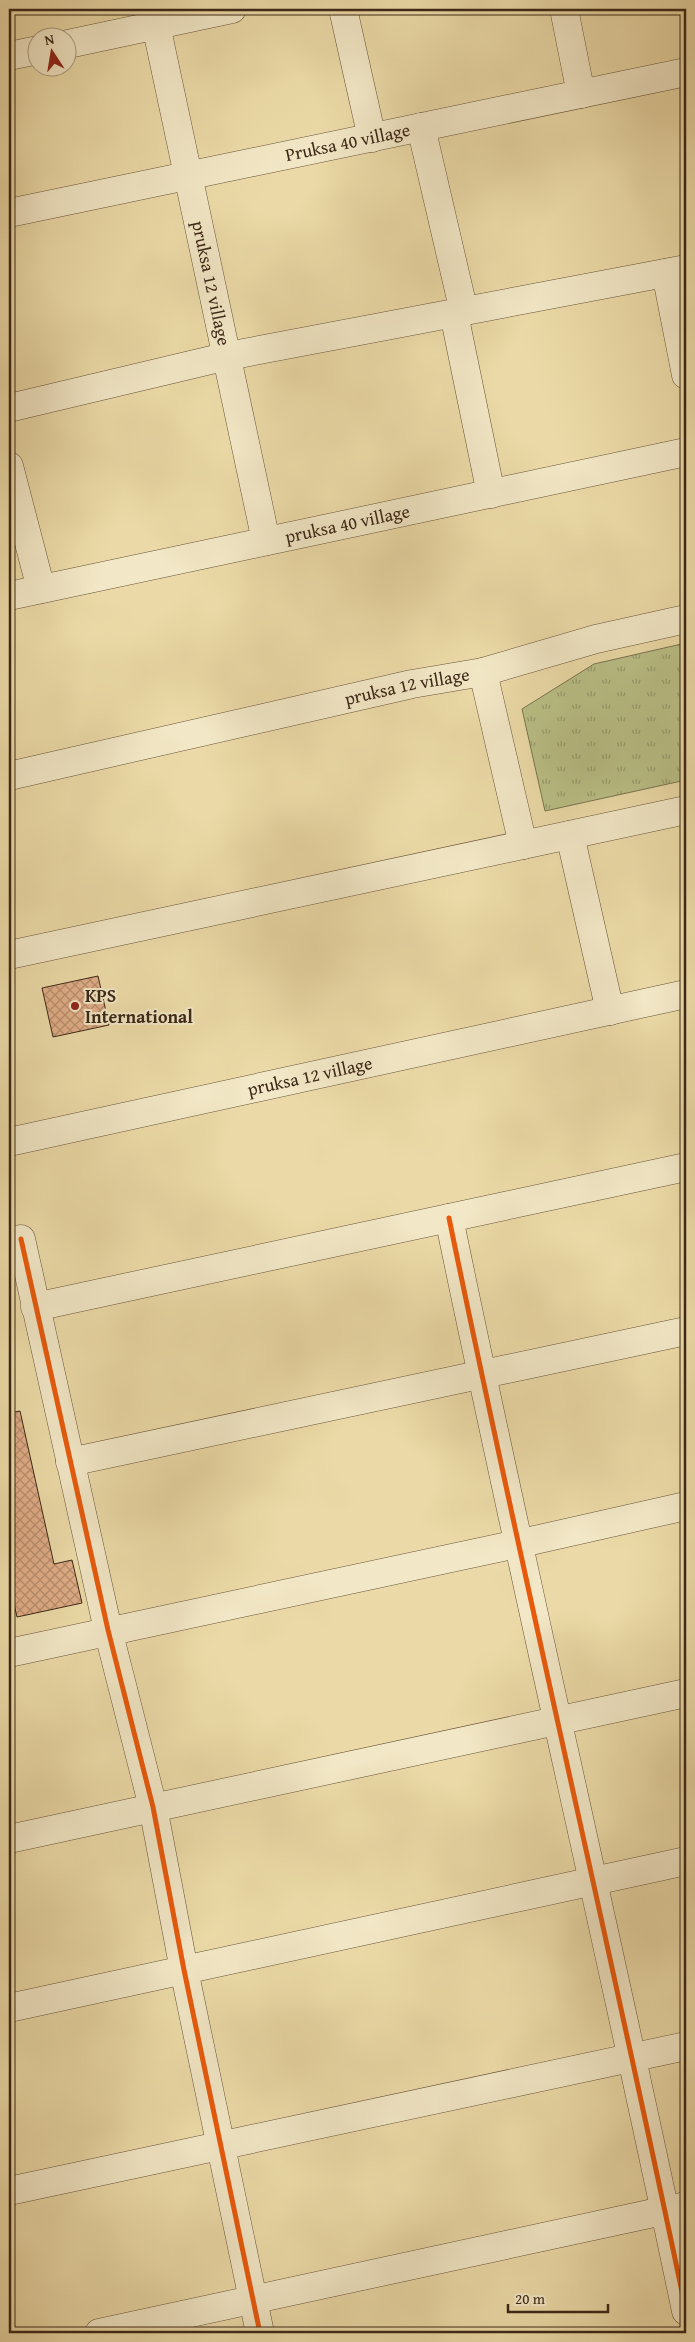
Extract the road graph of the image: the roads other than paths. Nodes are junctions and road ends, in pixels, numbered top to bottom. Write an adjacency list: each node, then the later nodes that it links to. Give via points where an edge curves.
1 (232, 9): 4 (street)
2 (343, 9): 11 (street)
3 (564, 9): 9 (street)
4 (156, 25): 5 (street); 12 (street, pruksa 12 village)
5 (78, 42)
6 (28, 52): 7 (street)
7 (9, 56)
8 (686, 72): 9 (street, Pruksa 40 village)
9 (581, 94): 10 (street, Pruksa 40 village)
10 (421, 127): 11 (street, Pruksa 40 village); 15 (street)
11 (372, 138): 12 (street, Pruksa 40 village)
12 (188, 176): 13 (street, Pruksa 40 village); 16 (street, pruksa 12 village)
13 (9, 213)
14 (676, 271): 15 (street); 17 (street)
15 (459, 313): 16 (street); 21 (street)
16 (228, 356): 18 (street); 22 (street, pruksa 12 village)
17 (686, 375)
18 (9, 408)
19 (686, 452): 21 (street, pruksa 40 village)
20 (9, 466): 23 (street)
21 (491, 494): 22 (street, pruksa 40 village)
22 (266, 541): 23 (street, pruksa 40 village)
23 (41, 589): 24 (street, pruksa 40 village)
24 (9, 596)
25 (686, 619): 26 (street, pruksa 12 village, via 596,639)
26 (483, 672): 27 (street, pruksa 12 village, via 412,684); 30 (street, pruksa 12 village)
27 (9, 776)
28 (686, 810): 29 (street)
29 (570, 835): 30 (street); 33 (street)
30 (523, 845): 31 (street)
31 (9, 956)
32 (686, 994): 33 (street, pruksa 12 village)
33 (610, 1011): 34 (street, pruksa 12 village)
34 (9, 1142)
35 (686, 1167): 36 (street)
36 (449, 1218): 38 (street); 40 (street)
37 (21, 1239): 38 (street)
38 (36, 1306): 41 (street)
39 (686, 1331): 40 (street)
40 (481, 1375): 41 (street); 43 (street)
41 (70, 1462): 44 (street)
42 (686, 1506): 43 (street)
43 (517, 1544): 44 (street); 47 (street)
44 (108, 1630): 45 (street); 48 (street)
45 (9, 1653)
46 (686, 1693): 47 (street)
47 (557, 1721): 48 (street); 51 (street)
48 (153, 1807): 49 (street); 52 (street)
49 (9, 1839)
50 (686, 1861): 51 (street)
51 (593, 1881): 52 (street); 55 (street)
52 (184, 1970): 53 (street); 56 (street)
53 (9, 2008)
54 (686, 2046): 55 (street)
55 (633, 2058): 56 (street); 58 (street)
56 (220, 2146): 57 (street); 59 (street)
57 (9, 2191)
58 (676, 2208): 59 (street); 60 (street)
59 (253, 2300): 61 (street); 62 (street)
60 (686, 2311)
61 (99, 2333)
62 (260, 2333)

